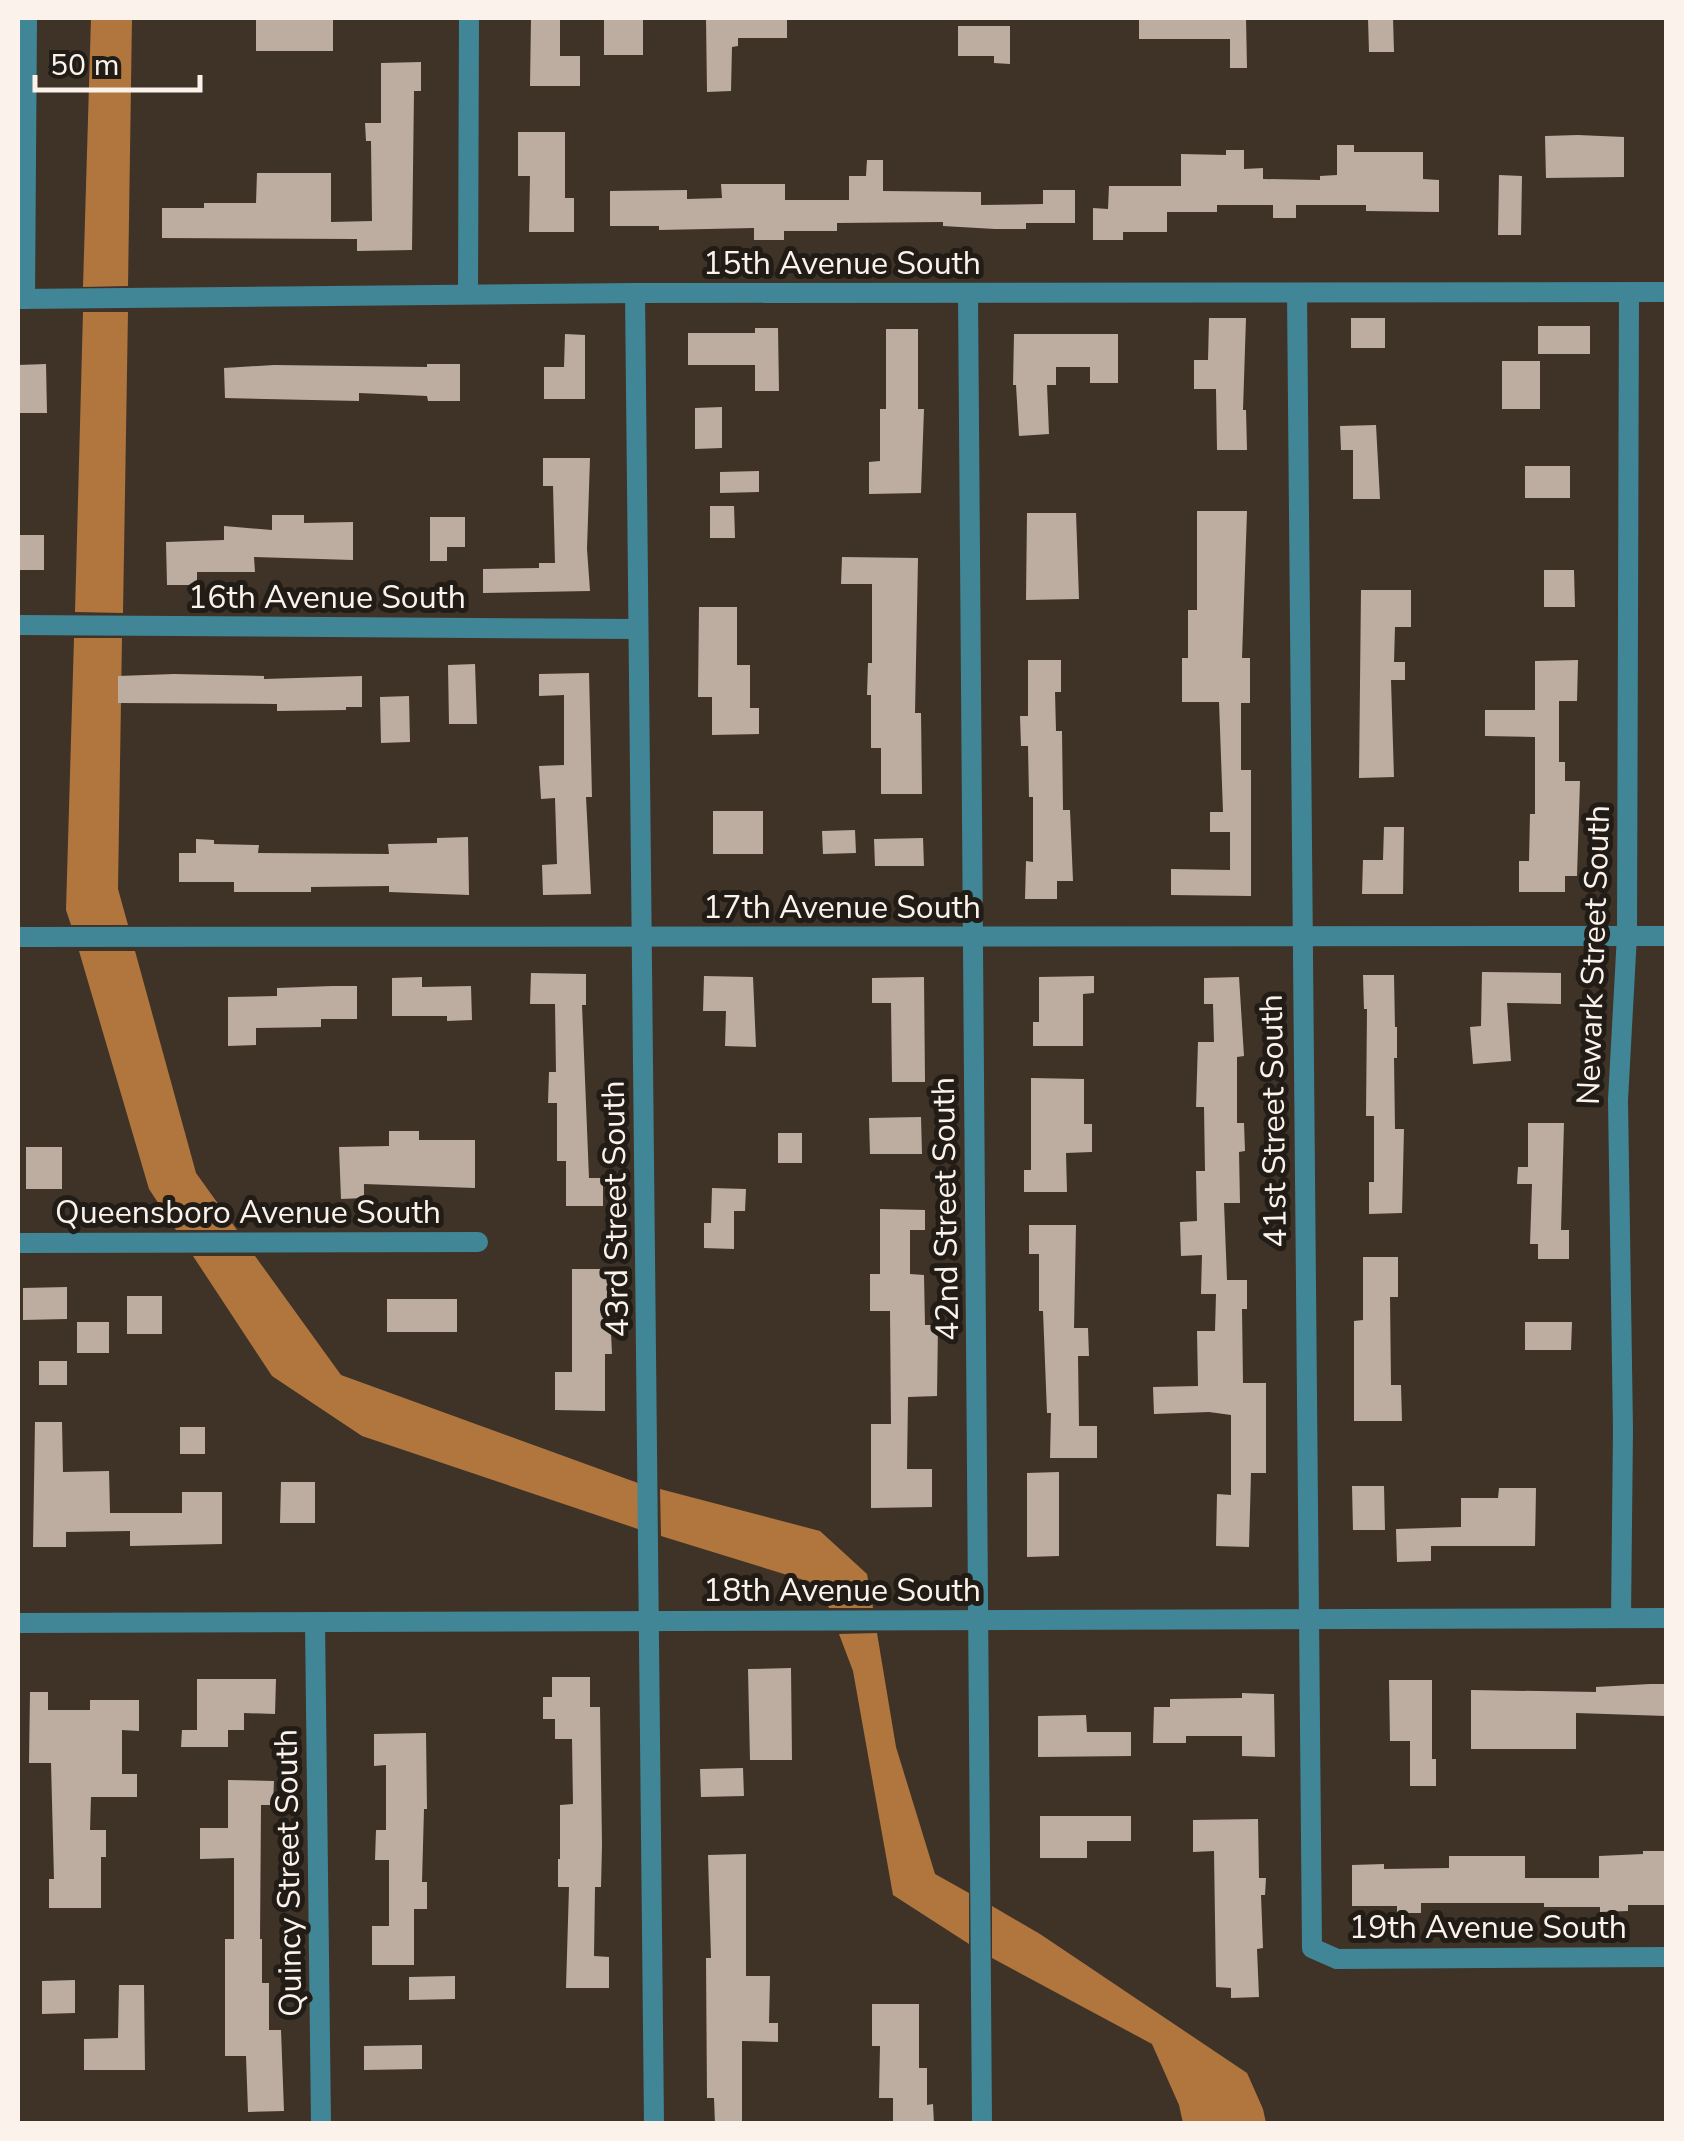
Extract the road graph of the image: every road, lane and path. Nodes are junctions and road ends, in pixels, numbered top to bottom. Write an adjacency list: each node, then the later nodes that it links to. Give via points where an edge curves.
1 (27, 18): 9 (street)
2 (469, 18): 8 (street)
3 (1666, 292): 7 (street, 15th Avenue South)
4 (635, 293): 5 (street, 15th Avenue South); 8 (street, 15th Avenue South); 11 (street, 43rd Street South)
5 (968, 293): 6 (street, 15th Avenue South); 17 (street, 42nd Street South)
6 (1298, 293): 7 (street, 15th Avenue South); 13 (street, 41st Street South)
7 (1629, 293): 12 (street, Newark Street South)
8 (468, 294): 9 (street, 15th Avenue South)
9 (21, 299)
10 (18, 625): 11 (street, 16th Avenue South)
11 (636, 629): 16 (street, 43rd Street South)
12 (1627, 935): 13 (street, 17th Avenue South); 14 (street, 17th Avenue South); 20 (street, Newark Street South, via 1618,1100)
13 (1301, 936): 17 (street, 17th Avenue South); 24 (street, 41st Street South)
14 (1666, 936)
15 (18, 937): 16 (street, 17th Avenue South)
16 (641, 937): 17 (street, 17th Avenue South); 22 (street, 43rd Street South)
17 (972, 937): 23 (street, 42nd Street South)
18 (478, 1242): 19 (street, Queensboro Avenue South)
19 (18, 1243)
20 (1621, 1618): 21 (street, 18th Avenue South); 24 (street, 18th Avenue South)
21 (1666, 1618)
22 (650, 1620): 23 (street, 18th Avenue South); 25 (street, 18th Avenue South); 30 (street, 43rd Street South)
23 (981, 1620): 24 (street, 18th Avenue South); 31 (street, 42nd Street South)
24 (1310, 1620): 27 (street, 41st Street South)
25 (315, 1622): 26 (street, 18th Avenue South); 29 (street, Quincy Street South)
26 (18, 1623)
27 (1312, 1948): 28 (street, 19th Avenue South, via 1337,1959)
28 (1666, 1957)
29 (321, 2124)
30 (654, 2124)
31 (982, 2124)

